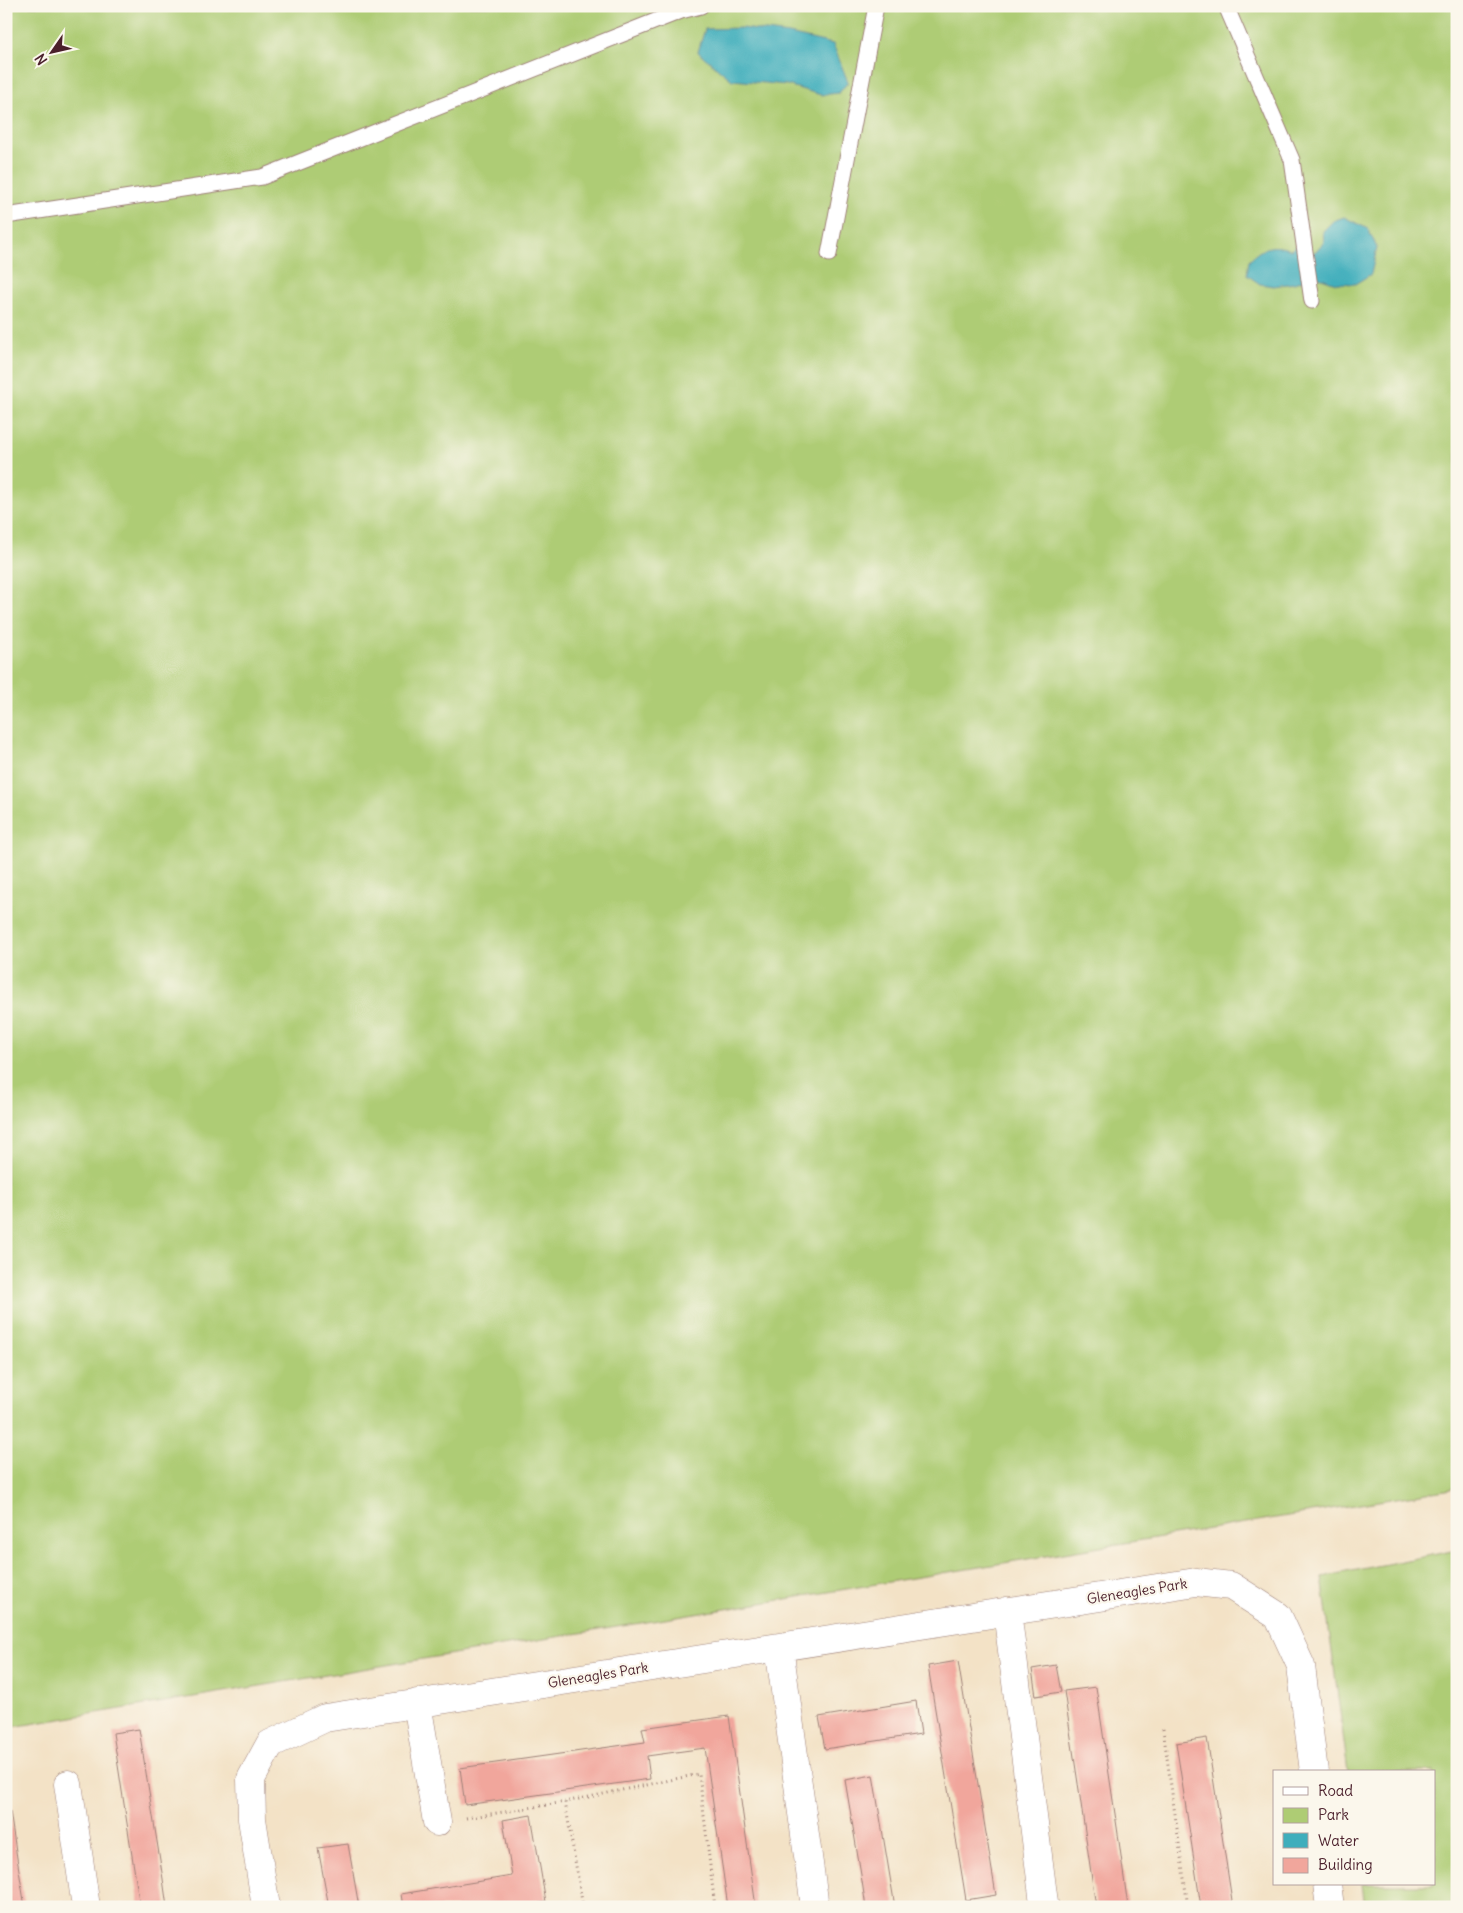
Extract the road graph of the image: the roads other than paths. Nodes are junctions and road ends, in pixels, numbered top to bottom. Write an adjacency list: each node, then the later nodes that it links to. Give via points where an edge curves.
1 (701, 6): 4 (lane, via 681,11 262,177)
2 (876, 6): 5 (lane)
3 (1226, 6): 6 (lane, via 1292,160)
4 (6, 216)
5 (829, 254)
6 (1312, 301)
7 (1007, 1611): 8 (street, Gleneagles Park); 10 (street, Gleneagles Park, via 1196,1582 1232,1586 1278,1616 1301,1666); 14 (street)
8 (779, 1647): 9 (street, Gleneagles Park); 17 (street)
9 (417, 1703): 12 (street); 16 (street, Gleneagles Park, via 325,1718 270,1744 251,1779 252,1819)
10 (1314, 1770)
11 (68, 1784): 15 (street)
12 (437, 1822)
13 (1328, 1886): 18 (street)
14 (1044, 1903)
15 (86, 1907)
16 (266, 1907)
17 (815, 1907)
18 (1330, 1907)

